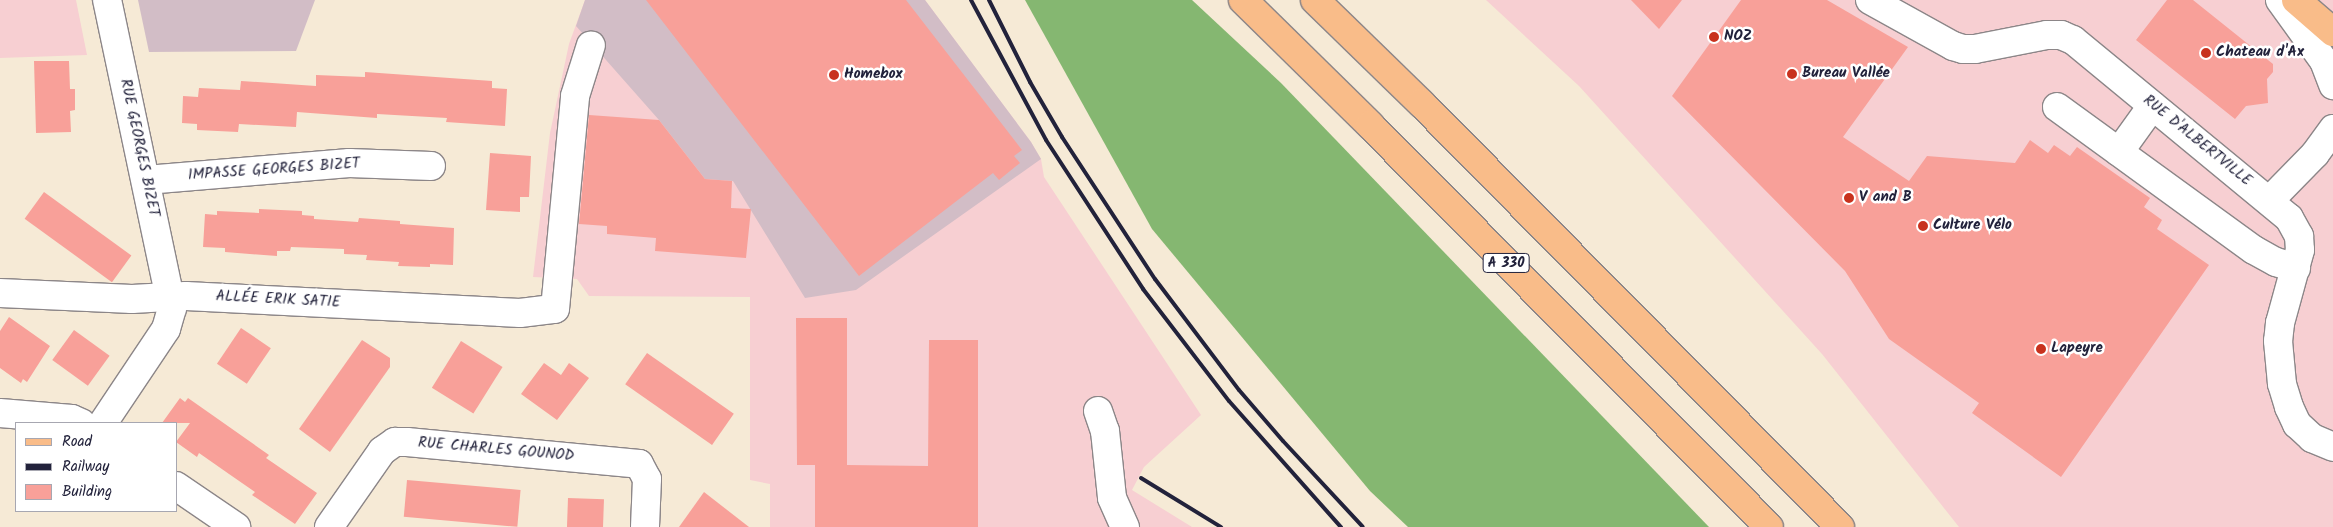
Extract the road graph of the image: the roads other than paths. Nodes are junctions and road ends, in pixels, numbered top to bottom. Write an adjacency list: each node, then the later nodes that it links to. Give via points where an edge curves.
1 (107, 0): 15 (street, RUE GEORGES BIZET)
2 (1243, 0): 30 (main road, A 330)
3 (1315, 0): 31 (main road)
4 (1870, 0): 10 (street, RUE D'ALBERTVILLE, via 1963,49 2061,35 2082,47)
5 (2280, 0): 9 (street, via 2324,61)
6 (2296, 0): 7 (main road)
7 (2333, 32)
8 (591, 45): 19 (street, ALLÉE ERIK SATIE, via 575,96 555,309 520,313)
9 (2333, 85)
10 (2152, 106): 13 (street); 16 (street, RUE D'ALBERTVILLE)
11 (2057, 107): 13 (street)
12 (2332, 127): 16 (street, via 2315,154)
13 (2119, 152): 17 (street, via 2254,250)
14 (431, 166): 15 (street, IMPASSE GEORGES BIZET, via 349,163)
15 (146, 180): 19 (street, RUE GEORGES BIZET)
16 (2270, 200): 17 (street, RUE D'ALBERTVILLE, via 2296,226 2300,250)
17 (2296, 268): 24 (street, RUE D'ALBERTVILLE, via 2280,323 2278,341 2282,384 2297,424 2312,438)
18 (0, 293): 19 (street, ALLÉE ERIK SATIE, via 132,299)
19 (172, 295): 23 (street, via 166,329)
20 (1098, 411): 29 (street, via 1105,431 1112,498)
21 (0, 413): 22 (street)
22 (79, 422)
23 (104, 422)
24 (2333, 447)
25 (178, 487): 26 (street)
26 (236, 527)
27 (329, 527): 28 (street, RUE CHARLES GOUNOD, via 382,450 395,442 639,464 647,479)
28 (645, 527)
29 (1125, 527)
30 (1768, 527)
31 (1840, 527)

